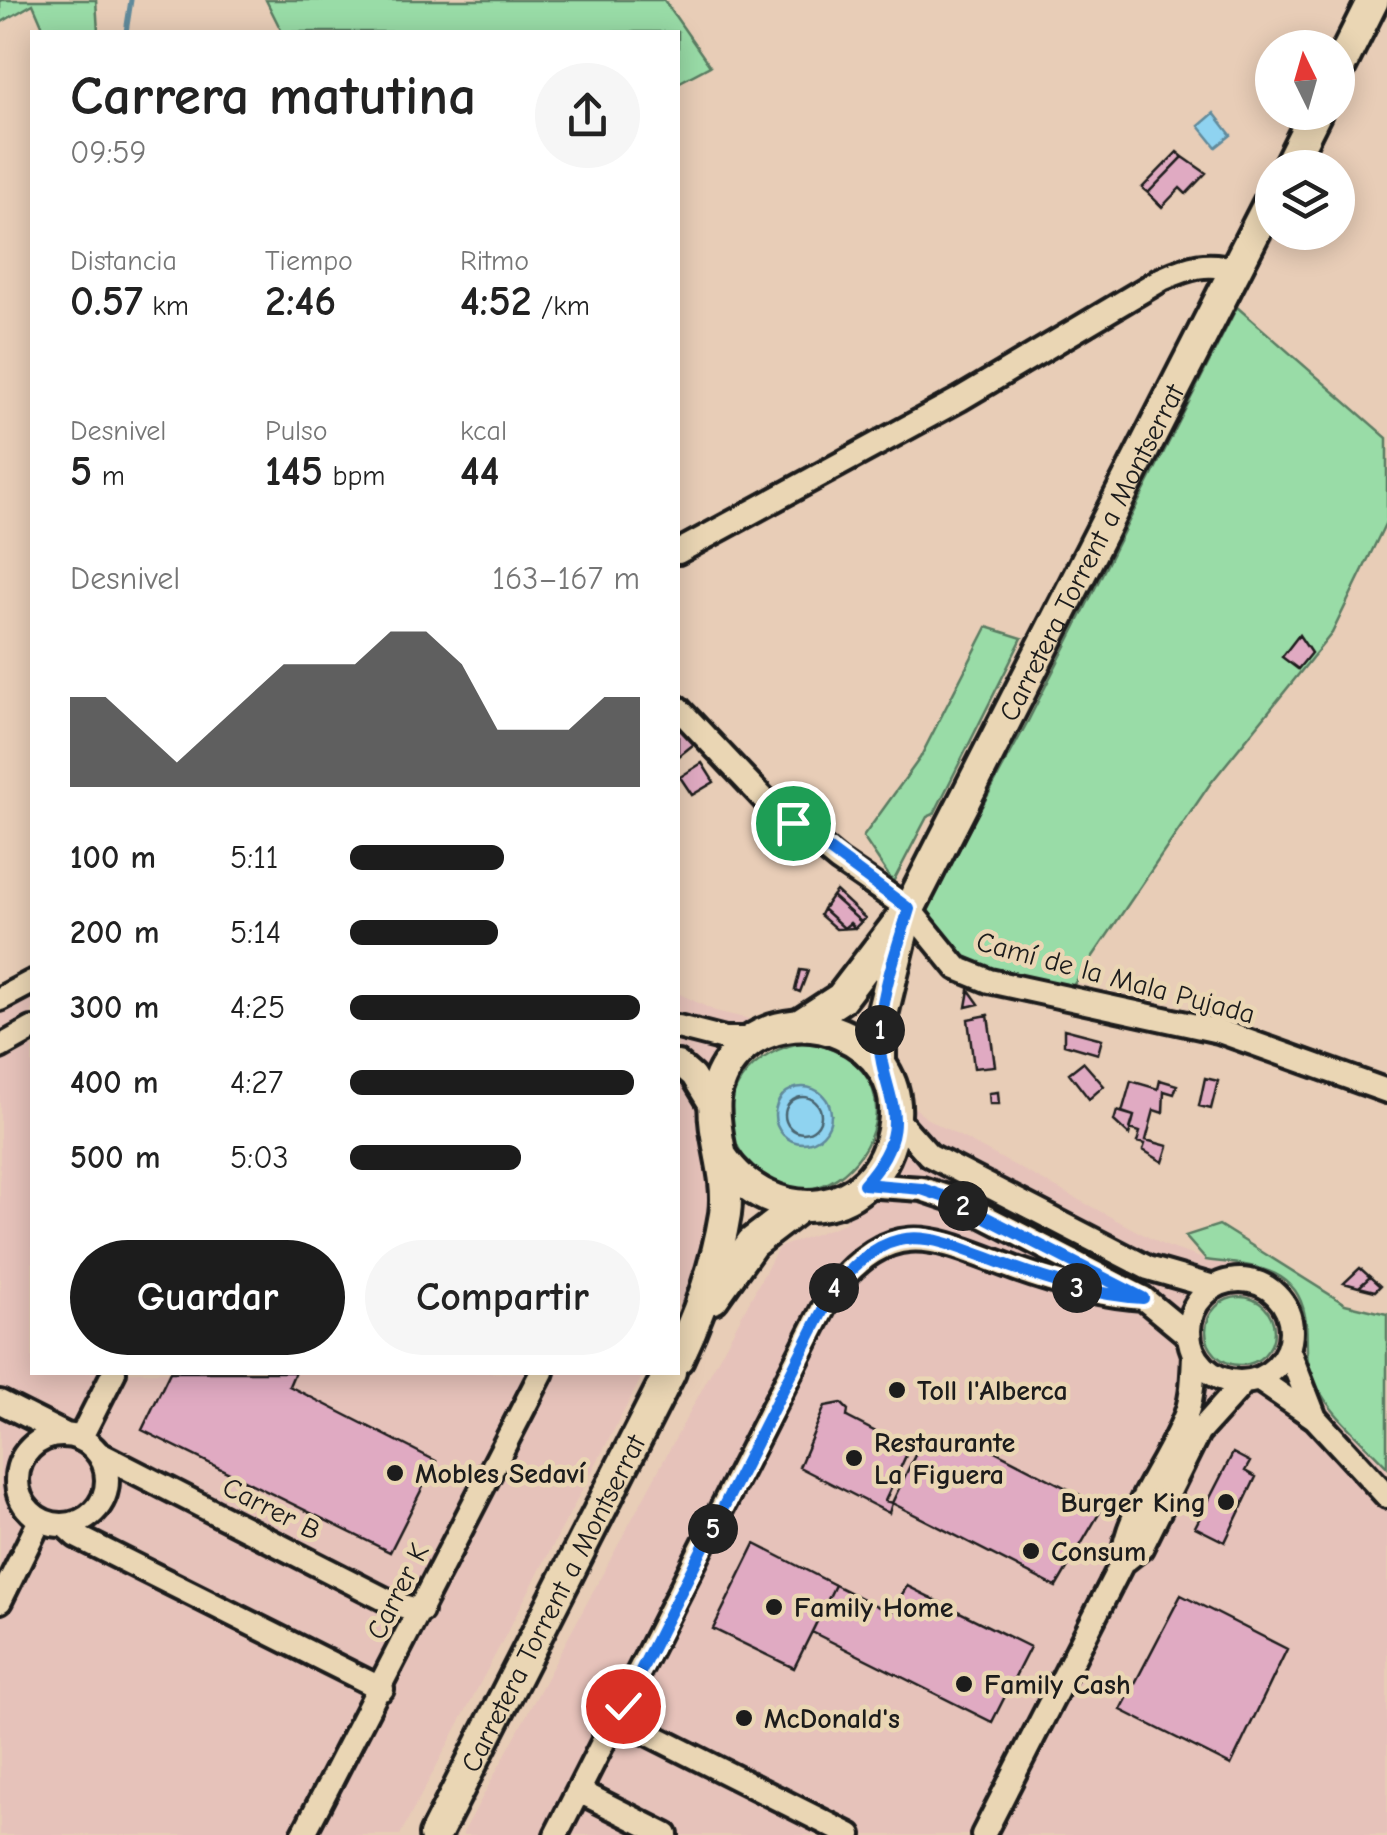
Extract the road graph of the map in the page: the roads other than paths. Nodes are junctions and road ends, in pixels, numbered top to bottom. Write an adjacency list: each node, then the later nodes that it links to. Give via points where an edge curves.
1 (1373, 0): 2 (main road)
2 (1355, 36)
3 (1255, 232): 4 (main road, Carretera Torrent a Montserrat)
4 (1236, 270): 5 (street, via 1214,263 1162,279 960,400); 7 (main road, Carretera Torrent a Montserrat)
5 (680, 551)
6 (680, 710): 7 (street, Camí de la Mala Pujada, via 766,800)
7 (909, 909): 10 (main road, via 841,998); 15 (main road, via 880,1023); 17 (street, Camí de la Mala Pujada, via 957,968 1219,1031)
8 (30, 983): 9 (street)
9 (0, 999)
10 (800, 1024): 13 (main road); 15 (main road, via 846,1034)
11 (680, 1028): 13 (street)
12 (30, 1030): 14 (street)
13 (753, 1039): 18 (main road, via 725,1068)
14 (0, 1047)
15 (880, 1064): 19 (main road)
16 (680, 1065): 18 (street)
17 (1387, 1091)
18 (712, 1107): 20 (main road)
19 (896, 1118): 21 (main road, via 881,1166); 23 (street, via 930,1155 1148,1268)
20 (721, 1156): 22 (main road, via 753,1192); 25 (main road, via 725,1210)
21 (864, 1184): 22 (main road, via 834,1202); 24 (street, via 948,1198)
22 (799, 1207): 25 (main road, via 752,1243)
23 (1214, 1287): 26 (street, via 1194,1308); 27 (street, via 1245,1281 1273,1293 1290,1318)
24 (1143, 1298): 26 (street); 44 (street, via 1049,1281 936,1238 888,1243 868,1254 833,1290)
25 (694, 1325): 28 (main road)
26 (1192, 1345): 32 (street, via 1214,1376); 40 (street, via 1192,1394 1183,1423 1124,1538)
27 (1288, 1349): 32 (street, via 1271,1372); 34 (street)
28 (680, 1354)
29 (113, 1375): 35 (street)
30 (540, 1375): 42 (street, Carrer K)
31 (668, 1375): 47 (main road, Carretera Torrent a Montserrat)
32 (1251, 1381): 34 (street); 40 (street, via 1198,1433 1140,1548)
33 (0, 1402): 35 (street, Carrer B)
34 (1315, 1418): 37 (street)
35 (83, 1443): 38 (street, via 44,1439 24,1457 17,1482); 39 (street, via 107,1480 99,1506); 42 (street, Carrer B, via 392,1603)
36 (0, 1495): 38 (street)
37 (1387, 1496)
38 (33, 1513): 39 (street); 41 (street)
39 (64, 1525): 43 (street)
40 (1122, 1563): 51 (street)
41 (0, 1601)
42 (421, 1610): 43 (street, Carrer K)
43 (382, 1689): 46 (street, Carrer K)
44 (623, 1706): 45 (street); 50 (street, via 642,1730)
45 (579, 1791): 48 (street); 49 (street)
46 (303, 1835)
47 (435, 1835)
48 (556, 1835)
49 (666, 1835)
50 (850, 1835)
51 (983, 1835)

